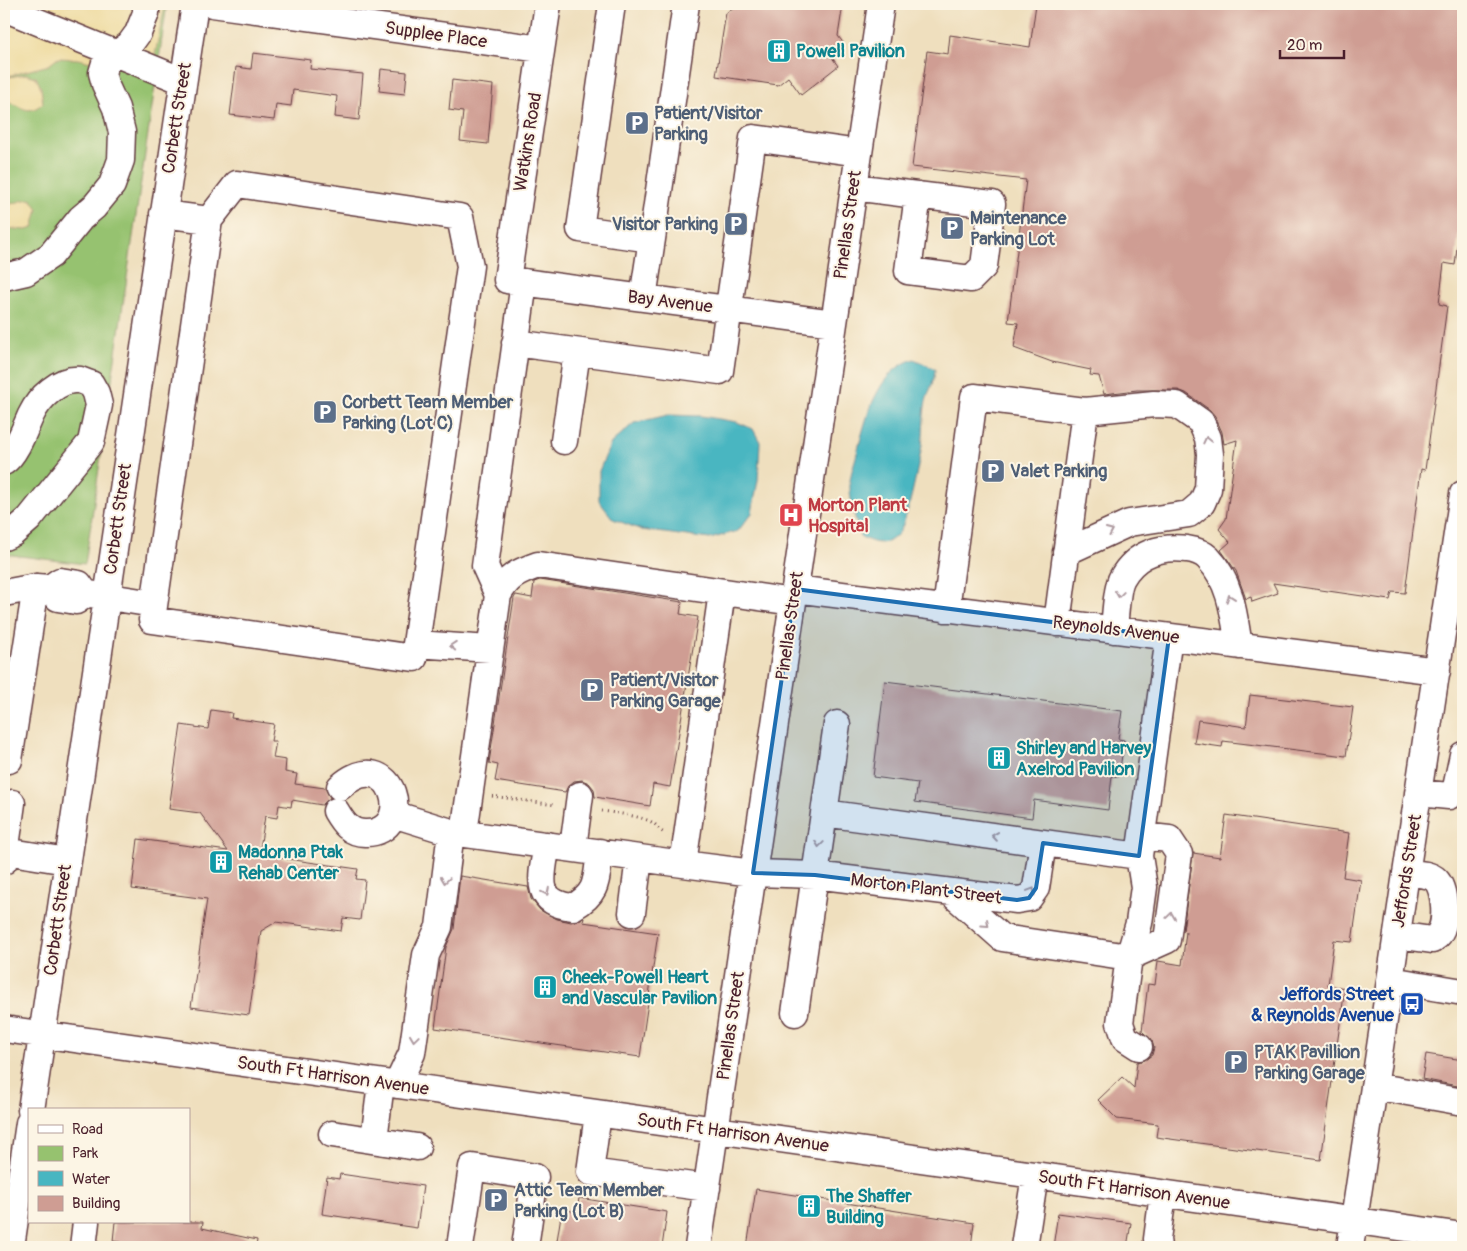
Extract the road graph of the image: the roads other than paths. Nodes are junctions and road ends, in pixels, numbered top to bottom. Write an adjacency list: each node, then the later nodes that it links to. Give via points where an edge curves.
1 (146, 4): 10 (street, via 138,33 130,44)
2 (195, 4): 11 (street, Corbett Street)
3 (212, 4): 9 (street, Supplee Place)
4 (548, 4): 9 (street, Watkins Road)
5 (612, 4): 17 (street, via 580,229)
6 (686, 4): 17 (street)
7 (881, 4): 12 (street, Pinellas Street)
8 (4, 8): 10 (street)
9 (541, 50): 20 (street, Watkins Road)
10 (116, 53): 11 (street); 19 (street, via 104,62 102,73 122,132 121,160 112,185 51,255 26,272)
11 (183, 81): 15 (street, Corbett Street)
12 (859, 153): 13 (street, Pinellas Street); 22 (street, via 753,138)
13 (854, 187): 14 (street); 23 (street, Pinellas Street)
14 (918, 195)
15 (163, 214): 16 (street); 36 (street, Corbett Street)
16 (209, 220): 18 (street, via 236,184 460,217); 39 (street)
17 (652, 239): 21 (street)
18 (470, 266): 20 (street, Bay Avenue); 45 (street)
19 (4, 277)
20 (513, 278): 21 (street, Bay Avenue); 24 (street, Watkins Road)
21 (643, 298): 22 (street, Bay Avenue)
22 (729, 309): 23 (street, Bay Avenue); 25 (street, via 720,371)
23 (834, 324): 38 (street, Pinellas Street)
24 (515, 343): 25 (street); 37 (street, Watkins Road, via 485,566)
25 (577, 352): 27 (street)
26 (1085, 411): 31 (street); 31 (street, one-way to 26, via 1129,523 1189,514 1202,503 1208,489 1208,438 1201,422 1188,411 1177,405 1154,404); 40 (street, via 974,397)
27 (564, 442)
28 (4, 462): 30 (street, via 32,412 51,390 66,382 80,380 91,384 99,405 90,442 29,519 13,533)
29 (1463, 494): 32 (street, Jeffords Street)
30 (4, 536)
31 (1066, 552): 41 (street)
32 (1458, 564): 43 (street, Jeffords Street)
33 (43, 588): 35 (street); 36 (street, via 58,598 76,601); 51 (street, via 9,760)
34 (722, 592): 37 (street, Reynolds Avenue, via 658,590 538,565 514,574); 38 (street, Reynolds Avenue); 66 (street)
35 (4, 593)
36 (96, 595): 39 (street); 65 (street, Corbett Street)
37 (498, 595): 47 (street)
38 (794, 596): 40 (street, Reynolds Avenue); 68 (street, Pinellas Street)
39 (154, 604): 45 (street, via 152,620 414,658)
40 (946, 609): 41 (street, Reynolds Avenue)
41 (1057, 623): 42 (street, Reynolds Avenue)
42 (1114, 630): 44 (street, Reynolds Avenue); 46 (street, one-way to 42, via 1232,601 1220,573 1207,556 1192,550 1172,548 1149,553 1131,564 1121,580)
43 (1453, 633): 48 (street, Jeffords Street)
44 (1169, 637): 46 (street, Reynolds Avenue); 60 (street)
45 (416, 644): 47 (street, one-way to 45)
46 (1239, 646): 48 (street, Reynolds Avenue)
47 (490, 649): 57 (street)
48 (1437, 671): 52 (street, Jeffords Street)
49 (837, 724): 55 (street)
50 (1463, 755): 52 (street, via 1456,788 1449,796)
51 (4, 759)
52 (1418, 793): 67 (street, Jeffords Street)
53 (569, 800): 61 (street)
54 (12, 803): 63 (street)
55 (824, 813): 58 (street, one-way to 55); 69 (street, one-way to 69)
56 (393, 814): 56 (street, via 384,827 366,833 357,832 342,821 338,799 349,779 358,774 378,776 393,791); 57 (street, Morton Plant Street)
57 (458, 832): 59 (street, Morton Plant Street); 80 (street, one-way to 80, via 439,927 426,955 412,1054)
58 (1044, 843): 60 (street); 70 (street, Morton Plant Street, one-way to 58, via 1017,900 1029,898 1036,888)
59 (547, 845): 61 (street, Morton Plant Street); 62 (street, one-way to 62, via 542,874 547,897 554,904 573,908 590,896 595,886)
60 (1140, 846): 73 (street, via 1144,886 1139,923); 73 (street, one-way to 60, via 1167,940 1179,854 1169,840)
61 (573, 848): 62 (street, Morton Plant Street)
62 (600, 852): 64 (street, Morton Plant Street)
63 (4, 856): 65 (street)
64 (639, 858): 66 (street, Morton Plant Street); 71 (street)
65 (67, 860): 78 (street, Corbett Street)
66 (683, 864): 68 (street, Morton Plant Street)
67 (1406, 872): 72 (street, Jeffords Street); 72 (street, via 1429,876 1442,889 1441,932 1432,940)
68 (753, 873): 69 (street, Morton Plant Street); 85 (street, Pinellas Street)
69 (815, 875): 70 (street, Morton Plant Street); 76 (street)
70 (950, 892): 73 (street, one-way to 73, via 1002,938)
71 (632, 913)
72 (1397, 935): 74 (street, Jeffords Street)
73 (1129, 957): 79 (street, via 1120,1023 1125,1038)
74 (1390, 980): 75 (street); 81 (street, Jeffords Street)
75 (1463, 992)
76 (795, 1013)
77 (4, 1029): 78 (street, South Ft Harrison Avenue)
78 (41, 1034): 80 (street, South Ft Harrison Avenue); 83 (street, Corbett Street)
79 (1140, 1047)
80 (389, 1084): 84 (street, South Ft Harrison Avenue); 88 (street)
81 (1374, 1086): 82 (street); 94 (street, Jeffords Street)
82 (1463, 1102)
83 (30, 1108)
84 (598, 1114): 85 (street, South Ft Harrison Avenue); 92 (street, via 590,1172)
85 (715, 1130): 91 (street, South Ft Harrison Avenue); 92 (street, Pinellas Street)
86 (332, 1134): 88 (street)
87 (28, 1136): 90 (street)
88 (374, 1140): 89 (street)
89 (417, 1147)
90 (25, 1175): 97 (street)
91 (1035, 1175): 93 (street, South Ft Harrison Avenue); 102 (street)
92 (707, 1188): 101 (street, Pinellas Street)
93 (1163, 1194): 94 (street, South Ft Harrison Avenue); 103 (street, via 1156,1239)
94 (1354, 1221): 96 (street, South Ft Harrison Avenue); 104 (street, Jeffords Street)
95 (86, 1224): 98 (street)
96 (1463, 1236)
97 (12, 1247)
98 (82, 1247)
99 (460, 1247): 100 (street, via 472,1167 535,1177)
100 (524, 1247)
101 (698, 1247)
102 (1024, 1247)
103 (1158, 1247)
104 (1350, 1247)

